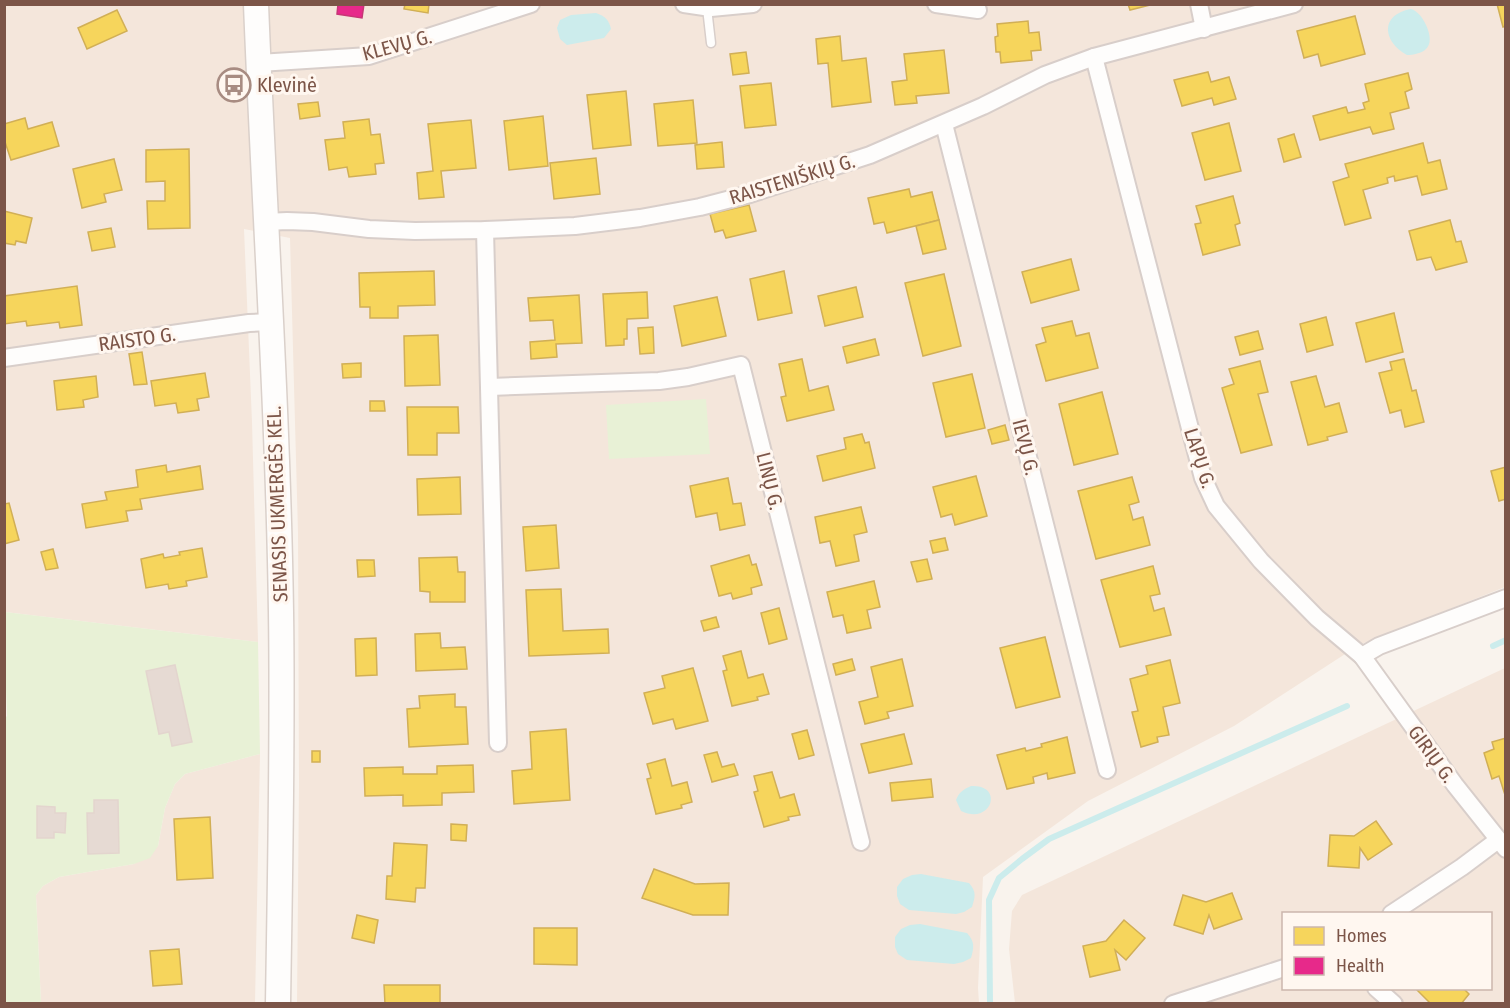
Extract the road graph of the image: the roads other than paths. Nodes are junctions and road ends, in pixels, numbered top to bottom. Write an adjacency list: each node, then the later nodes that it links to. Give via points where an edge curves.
1 (256, 4): 13 (main road, SENASIS UKMERGĖS KEL.)
2 (531, 4): 13 (street, KLEVŲ G., via 369,56)
3 (684, 4): 8 (street)
4 (753, 4): 8 (street)
5 (936, 4): 9 (street)
6 (1199, 4): 10 (street)
7 (1294, 4): 10 (street, RAISTENIŠKIŲ G.)
8 (707, 8): 11 (lane)
9 (978, 10)
10 (1204, 29): 12 (street, RAISTENIŠKIŲ G.)
11 (711, 43)
12 (1095, 57): 14 (street, RAISTENIŠKIŲ G., via 1045,75); 21 (street, LAPŲ G., via 1203,478 1216,506 1261,561 1317,618)
13 (258, 63): 15 (main road, SENASIS UKMERGĖS KEL.)
14 (944, 124): 16 (street, RAISTENIŠKIŲ G., via 870,155 700,207 575,226); 23 (street, IEVŲ G.)
15 (266, 222): 16 (street, RAISTENIŠKIŲ G., via 415,231); 17 (main road, SENASIS UKMERGĖS KEL.)
16 (485, 230): 19 (street)
17 (270, 322): 18 (street, RAISTO G.); 29 (main road, SENASIS UKMERGĖS KEL., via 281,612)
18 (4, 358)
19 (490, 387): 22 (street); 24 (street, LINŲ G., via 659,381 741,365)
20 (1506, 598): 21 (street)
21 (1362, 656): 25 (street, GIRIŲ G.)
22 (498, 742)
23 (1107, 770)
24 (861, 842)
25 (1502, 845): 26 (street)
26 (1394, 912)
27 (1282, 969): 30 (street)
28 (1378, 990): 31 (street)
29 (278, 1004)
30 (1173, 1004)
31 (1394, 1004)

